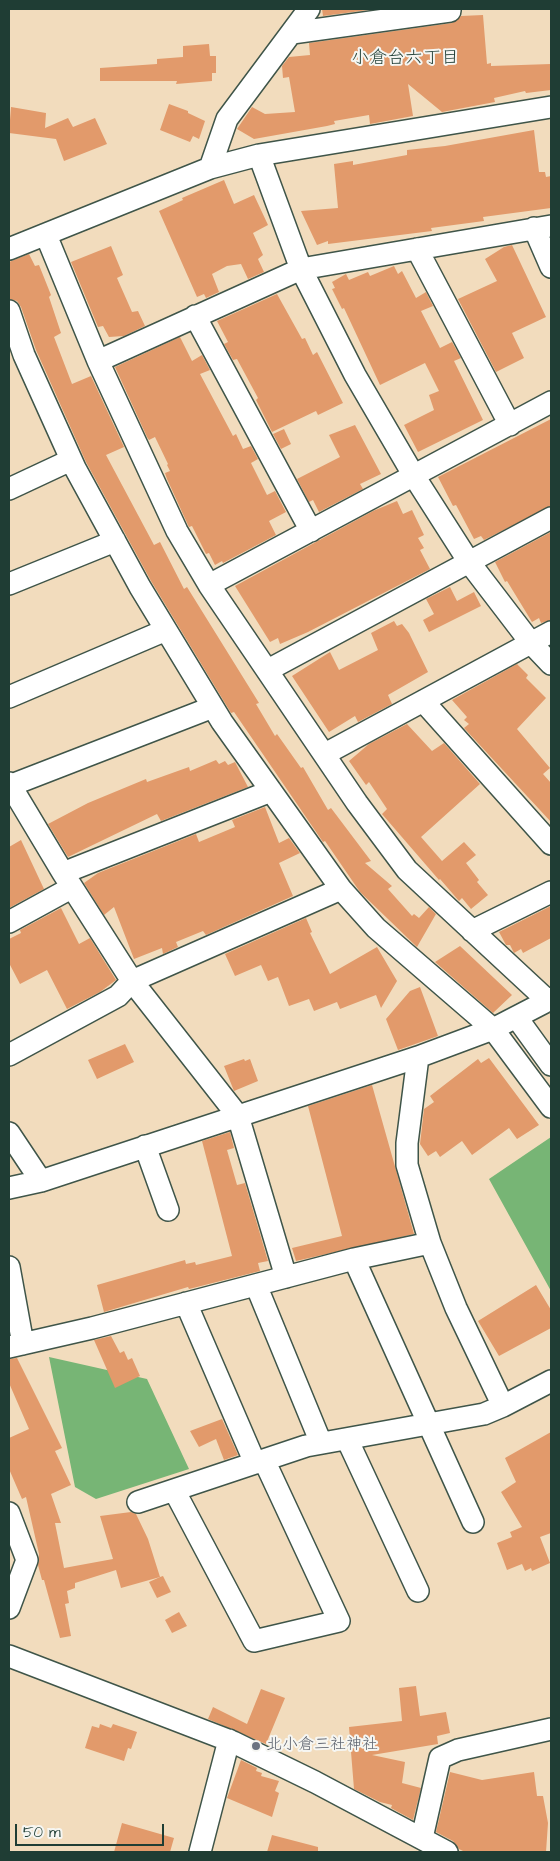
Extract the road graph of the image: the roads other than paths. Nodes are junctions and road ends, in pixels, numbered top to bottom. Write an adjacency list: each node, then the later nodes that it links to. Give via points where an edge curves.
1 (309, 9): 3 (street)
2 (450, 9): 3 (street)
3 (292, 33): 6 (street, via 227,119)
4 (551, 107): 5 (street)
5 (259, 155): 6 (street); 12 (street)
6 (210, 168): 8 (street)
7 (542, 227): 9 (street); 11 (street)
8 (46, 235): 10 (street); 15 (street)
9 (417, 249): 12 (street); 17 (street)
10 (9, 250)
11 (551, 267)
12 (301, 269): 14 (street); 19 (street, via 355,375)
13 (9, 311): 18 (street, via 24,354)
14 (195, 316): 15 (street); 22 (street)
15 (98, 361): 26 (street, via 177,531)
16 (551, 402): 17 (street)
17 (510, 425): 19 (street)
18 (71, 460): 20 (street); 23 (street)
19 (414, 476): 22 (street); 24 (street)
20 (9, 489)
21 (551, 518): 24 (street)
22 (311, 531): 26 (street)
23 (115, 541): 25 (street); 27 (street)
24 (469, 562): 29 (street); 31 (street)
25 (9, 584)
26 (209, 585): 31 (street)
27 (166, 630): 32 (street); 34 (street)
28 (551, 632): 29 (street)
29 (531, 643): 30 (street); 33 (street)
30 (551, 664)
31 (268, 670): 35 (street)
32 (9, 697)
33 (423, 701): 35 (street); 38 (street)
34 (213, 707): 36 (street); 37 (street)
35 (325, 754): 43 (street, via 356,803 407,870)
36 (9, 785): 39 (street)
37 (271, 791): 39 (street); 40 (street)
38 (551, 844)
39 (67, 881): 42 (street); 44 (street)
40 (341, 889): 44 (street); 47 (street, via 376,928)
41 (551, 892): 43 (street)
42 (9, 922)
43 (472, 931): 45 (street)
44 (132, 981): 48 (street, via 118,996); 52 (street)
45 (549, 1000): 46 (street)
46 (517, 1018): 47 (street); 50 (street)
47 (492, 1029): 49 (street); 51 (street)
48 (9, 1054)
49 (418, 1057): 52 (street); 58 (street, via 407,1166)
50 (551, 1065)
51 (551, 1107)
52 (238, 1116): 54 (street); 61 (street)
53 (9, 1133): 55 (street)
54 (146, 1146): 55 (street); 57 (street)
55 (41, 1181): 56 (street)
56 (9, 1188)
57 (168, 1210)
58 (430, 1243): 59 (street); 66 (street, via 456,1308)
59 (354, 1259): 61 (street); 67 (street)
60 (9, 1266): 64 (street)
61 (286, 1277): 62 (street)
62 (256, 1285): 63 (street); 69 (street)
63 (186, 1303): 64 (street); 70 (street)
64 (16, 1346)
65 (551, 1381): 66 (street)
66 (503, 1406): 67 (street, via 484,1414)
67 (427, 1424): 68 (street); 74 (street)
68 (346, 1439): 69 (street); 75 (street)
69 (321, 1443): 70 (street)
70 (260, 1462): 71 (street); 71 (street, via 340,1621 254,1641)
71 (174, 1490): 72 (street)
72 (138, 1502)
73 (9, 1513): 76 (street, via 27,1560)
74 (473, 1522)
75 (418, 1592)
76 (9, 1608)
77 (9, 1656): 79 (street)
78 (551, 1729): 80 (street, via 458,1750 440,1758)
79 (229, 1740): 80 (street); 81 (street)
80 (422, 1838): 82 (street)
81 (200, 1852)
82 (448, 1852)

